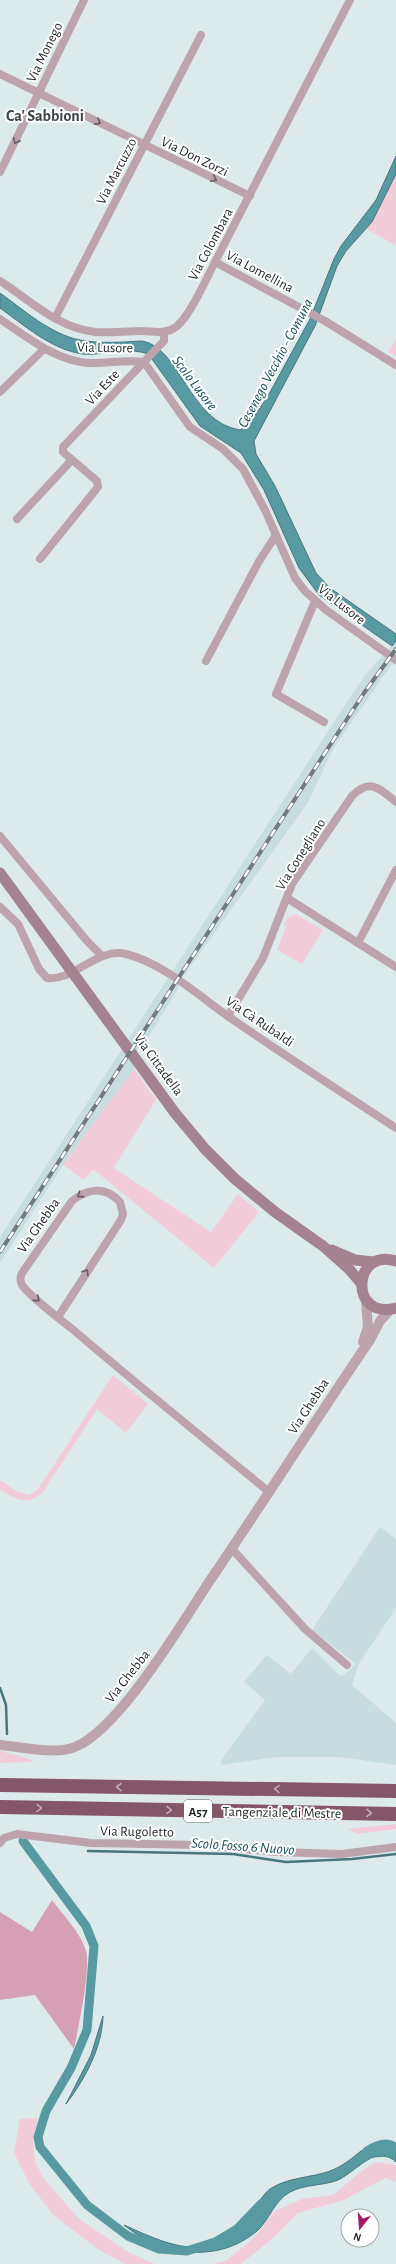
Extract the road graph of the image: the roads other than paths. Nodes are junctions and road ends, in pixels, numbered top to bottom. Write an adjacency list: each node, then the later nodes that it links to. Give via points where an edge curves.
1 (84, 0): 5 (street, Via Monego)
2 (350, 0): 8 (street, Via Colombara)
3 (201, 35): 6 (street, Via Marcuzzo)
4 (0, 74): 5 (street, Via Don Zorzi)
5 (39, 93): 6 (street, Via Don Zorzi, one-way to 6); 7 (street, Via Monego, one-way to 7)
6 (143, 145): 8 (street, Via Don Zorzi, one-way to 8); 11 (street, Via Marcuzzo)
7 (0, 172)
8 (250, 196): 9 (street, Via Colombara)
9 (215, 262): 13 (street, Via Colombara, via 181,322); 16 (street, Via Lomellina, via 306,310)
10 (0, 281): 11 (street)
11 (55, 318): 13 (street, via 76,328 95,332)
12 (0, 319): 14 (street, Via Lusore)
13 (164, 332): 15 (street, Via Este, via 164,341)
14 (44, 349): 15 (street, Via Lusore, via 64,358 82,362); 17 (street)
15 (145, 360): 18 (street, Via Este, via 63,447 63,452); 20 (street, Via Lusore, via 190,427 223,449 243,469)
16 (396, 365)
17 (0, 392)
18 (70, 458): 19 (street, via 69,463); 21 (street, via 97,481 98,487)
19 (17, 519)
20 (276, 534): 22 (street, Via Lusore, via 295,578); 24 (street)
21 (40, 559)
22 (315, 601): 23 (street, Via Lusore); 25 (street, via 276,694)
23 (396, 660)
24 (206, 661)
25 (324, 722)
26 (396, 802): 30 (street, Via Conegliano, via 374,787 368,786 359,790 292,884)
27 (0, 836): 33 (street)
28 (396, 870): 32 (street)
29 (0, 873): 37 (main road, Via Cittadella, via 175,1112 221,1166 274,1212)
30 (287, 898): 32 (street); 35 (street, Via Conegliano, via 263,958)
31 (0, 907): 33 (street, Via Cà Rubaldi, via 18,924 39,969 47,978 56,978)
32 (358, 943): 34 (street)
33 (102, 956): 35 (street, Via Cà Rubaldi, via 126,954 147,962)
34 (396, 967)
35 (228, 1016): 36 (street, Via Cà Rubaldi)
36 (396, 1128)
37 (322, 1246): 39 (main road, Via Cittadella, via 355,1260); 40 (main road, Via Cittadella)
38 (395, 1260): 39 (main road, Via Cittadella)
39 (374, 1262): 40 (main road, via 363,1275)
40 (361, 1283): 41 (main road)
41 (366, 1300): 42 (main road, via 377,1308); 44 (street, Via Ghebba, via 368,1327)
42 (393, 1309): 44 (street, Via Ghebba, via 380,1321)
43 (55, 1314): 43 (street, Via Ghebba, one-way to 43, via 121,1220 123,1214 120,1202 108,1193 93,1190 79,1195 72,1201 22,1273 22,1284); 45 (street, Via Ghebba)
44 (358, 1355): 45 (street, Via Ghebba)
45 (269, 1492): 46 (street, Via Ghebba)
46 (232, 1549): 47 (street, via 305,1629); 48 (street, Via Ghebba, via 163,1653 123,1705 98,1732 74,1748 59,1750)
47 (347, 1665)
48 (0, 1745)
49 (0, 1785): 50 (highway, Tangenziale di Mestre / A57, one-way to 49)
50 (396, 1791)
51 (0, 1807): 52 (highway, Tangenziale di Mestre / A57, one-way to 52)
52 (396, 1814)
53 (0, 1843): 54 (street, Via Rugoletto, via 4,1838 17,1834 91,1843 201,1845 276,1852 342,1854)
54 (396, 1847)

